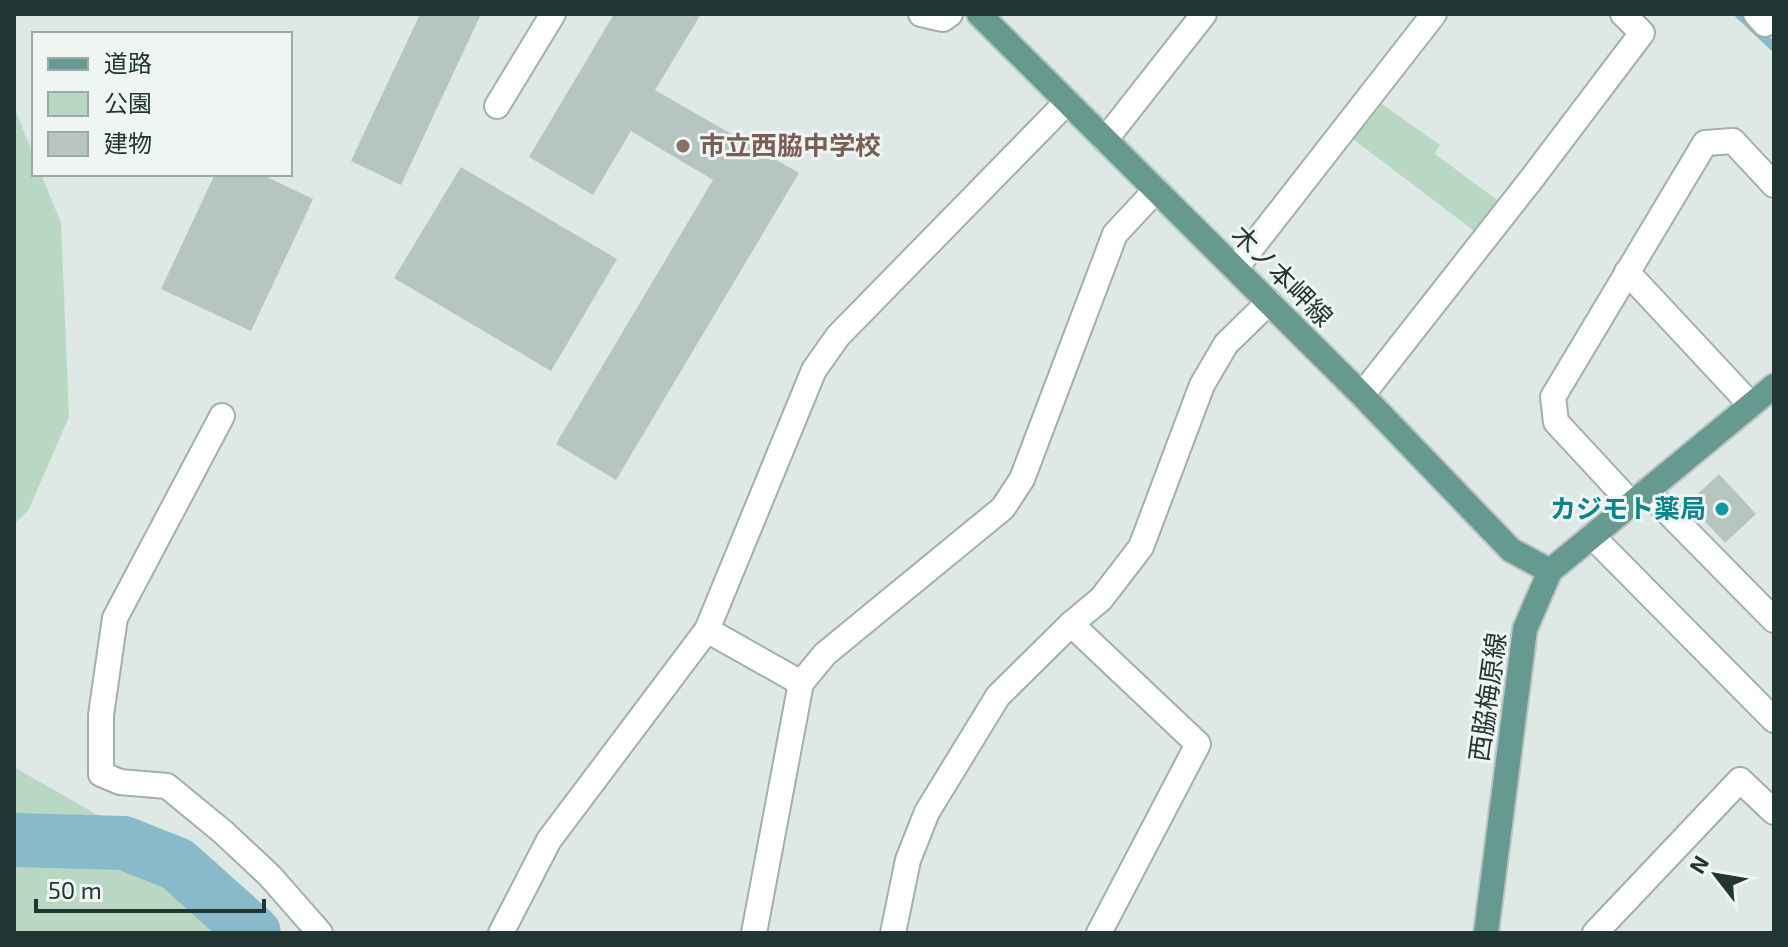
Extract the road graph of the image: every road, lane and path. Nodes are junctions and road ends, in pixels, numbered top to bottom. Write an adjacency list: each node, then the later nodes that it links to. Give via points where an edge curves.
1 (553, 14): 9 (street)
2 (921, 14): 3 (street, via 943,19)
3 (950, 14)
4 (979, 14): 8 (main road, 木ノ本岬線)
5 (1204, 14): 10 (street)
6 (1434, 14): 13 (street)
7 (1623, 14): 16 (street, via 1642,33)
8 (1067, 102): 10 (main road, 木ノ本岬線); 24 (street, via 838,336 814,370)
9 (497, 106)
10 (1105, 140): 12 (main road, 木ノ本岬線)
11 (1774, 185): 14 (street, via 1733,141 1705,143)
12 (1156, 190): 13 (main road, 木ノ本岬線); 25 (street, via 1115,234 1022,479 1003,508 825,654)
13 (1235, 269): 15 (main road, 木ノ本岬線)
14 (1627, 272): 17 (street); 19 (street, via 1553,397 1556,422)
15 (1269, 302): 16 (main road, 木ノ本岬線); 23 (street, via 1226,344 1202,385 1141,547 1101,599)
16 (1362, 395): 21 (main road, 木ノ本岬線, via 1511,550)
17 (1766, 397): 19 (main road, 西脇梅原線)
18 (222, 416): 28 (street, via 115,618 101,715 101,774 120,782 167,786 270,876)
19 (1639, 498): 20 (main road, 西脇梅原線); 22 (street)
20 (1592, 536): 21 (main road, 西脇梅原線); 26 (street)
21 (1550, 571): 33 (main road, 西脇梅原線, via 1525,629)
22 (1774, 620)
23 (1071, 624): 31 (street, via 998,696 927,812 908,860); 32 (street, via 1198,744)
24 (707, 630): 25 (street); 29 (street, via 549,840)
25 (801, 683): 30 (street)
26 (1774, 720)
27 (1774, 812): 34 (street, via 1740,780)
28 (320, 933)
29 (501, 933)
30 (754, 933)
31 (893, 933)
32 (1099, 933)
33 (1486, 933)
34 (1595, 933)

